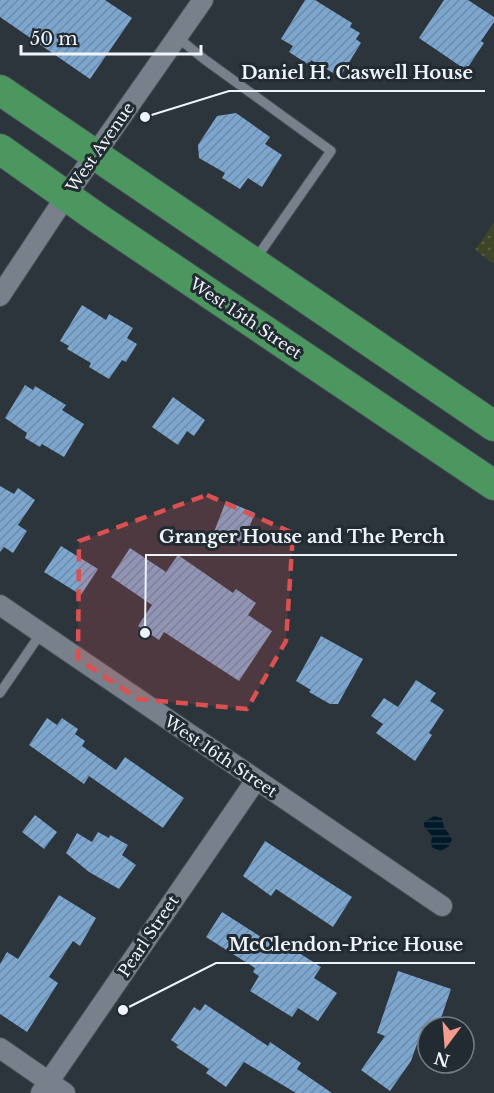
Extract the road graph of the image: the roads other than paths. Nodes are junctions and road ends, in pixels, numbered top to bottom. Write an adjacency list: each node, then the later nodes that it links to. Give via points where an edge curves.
1 (199, 1): 2 (street, West Avenue)
2 (177, 37): 5 (street, West Avenue); 7 (lane, via 331,151)
3 (0, 90): 5 (main road)
4 (0, 149): 6 (main road, West 15th Street)
5 (95, 155): 6 (street, West Avenue); 7 (main road)
6 (66, 196): 8 (street, West Avenue); 10 (main road, West 15th Street)
7 (254, 262): 9 (main road)
8 (0, 296)
9 (494, 426)
10 (494, 485)
11 (0, 605): 12 (street, West 16th Street)
12 (41, 633): 13 (lane); 14 (street, West 16th Street)
13 (0, 693)
14 (256, 780): 15 (street, West 16th Street); 17 (street, Pearl Street)
15 (442, 906)
16 (0, 1048): 17 (street)
17 (51, 1089)

